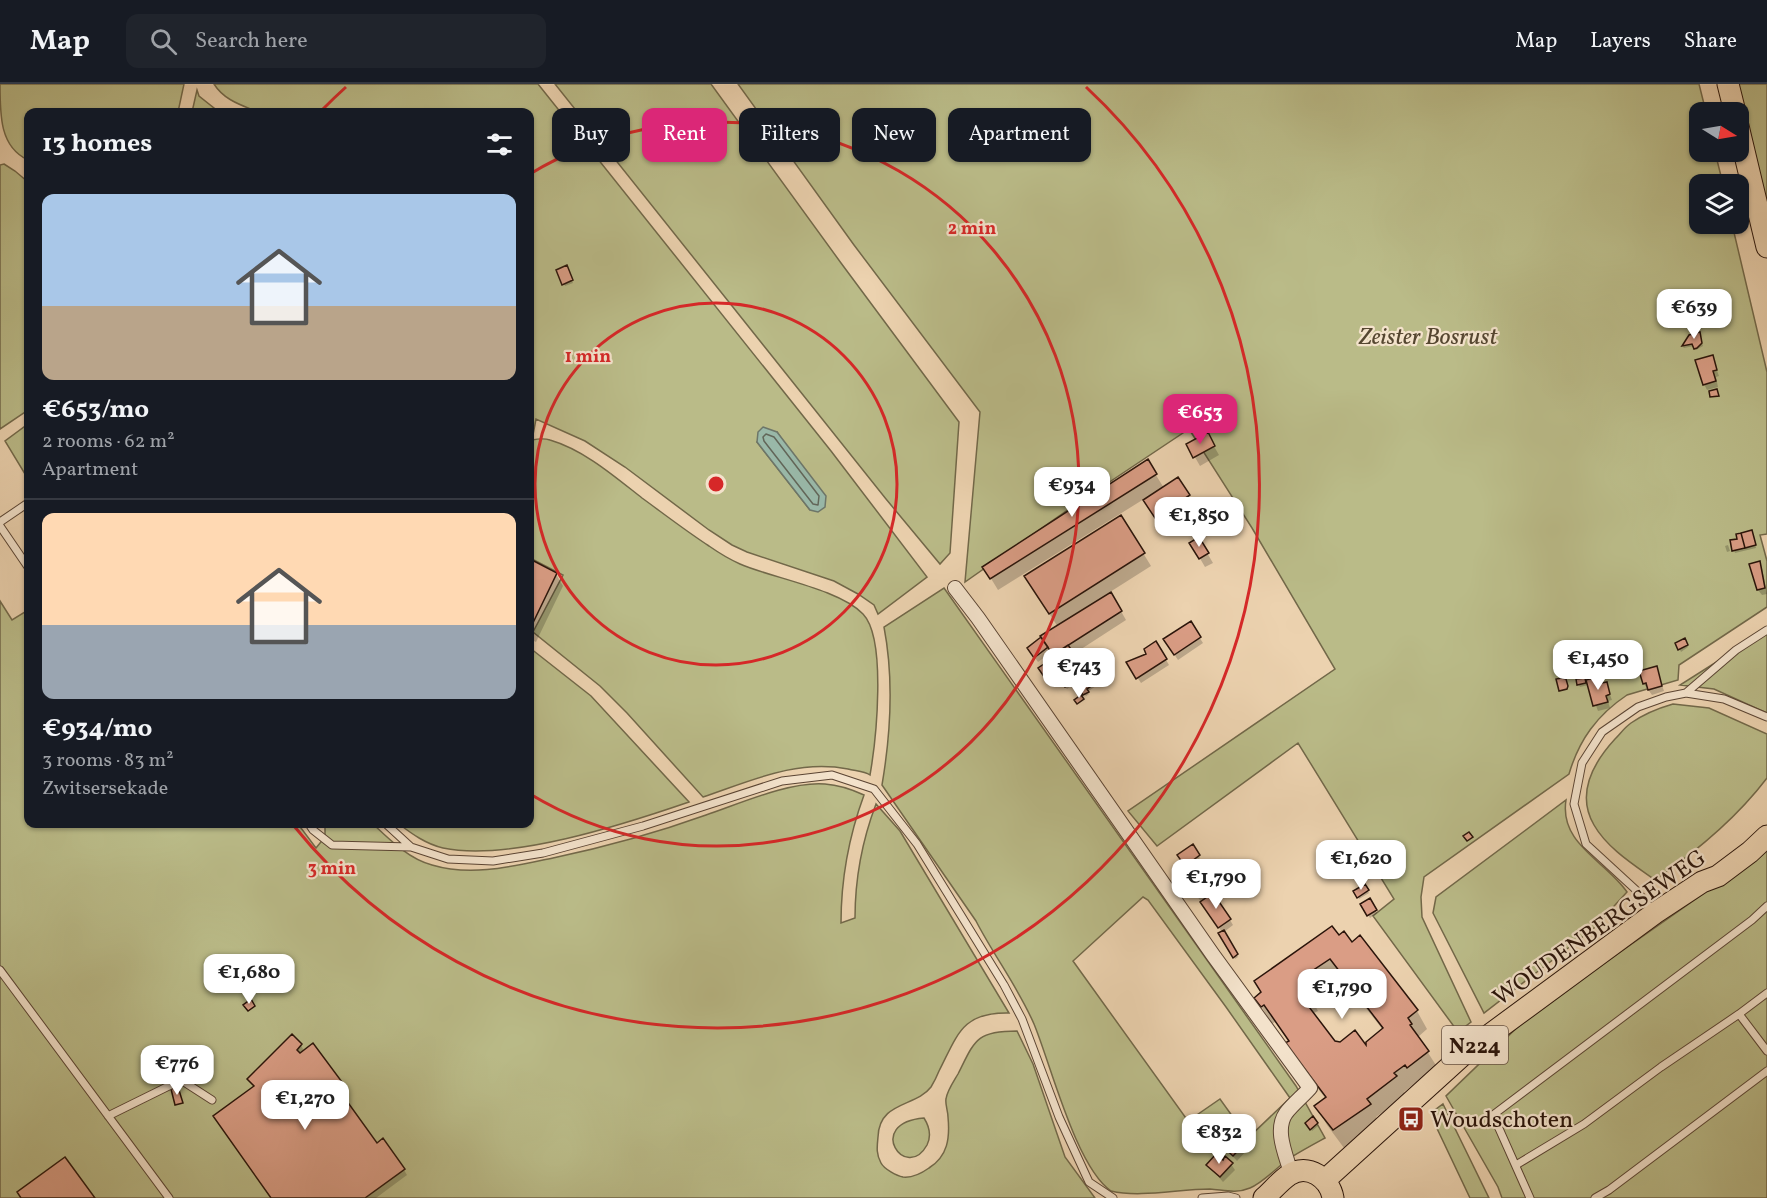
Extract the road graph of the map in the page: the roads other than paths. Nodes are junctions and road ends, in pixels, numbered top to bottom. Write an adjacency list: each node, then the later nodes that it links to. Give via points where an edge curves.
1 (1728, 84): 2 (main road)
2 (1732, 102)
3 (1747, 162): 4 (main road)
4 (1767, 247)
5 (24, 505): 6 (lane)
6 (0, 524): 7 (lane)
7 (24, 561)
8 (955, 588): 28 (street, via 1311,1088 1286,1113 1283,1123 1282,1146)
9 (1767, 630): 10 (lane, via 1736,650)
10 (1686, 693): 11 (lane, via 1724,699); 19 (lane, via 1638,707 1602,732 1582,763 1574,804 1586,844)
11 (1767, 717)
12 (1767, 823): 17 (main road, N224)
13 (312, 828): 16 (lane, via 332,845)
14 (390, 828): 16 (lane)
15 (1767, 836): 17 (main road, WOUDENBERGSEWEG / N224, via 1718,876)
16 (411, 847): 31 (lane, via 448,859 493,861 543,853 643,826 782,781 832,775 874,789 917,844 1004,985 1022,1019 1059,1117 1089,1182)
17 (1702, 882): 19 (main road, WOUDENBERGSEWEG / N224)
18 (1767, 906): 27 (lane, via 1493,1115)
19 (1655, 913): 29 (main road, WOUDENBERGSEWEG / N224, via 1465,1053)
20 (0, 970): 26 (lane)
21 (1767, 993): 22 (lane)
22 (1739, 1014): 23 (lane); 27 (lane, via 1584,1124)
23 (1767, 1051)
24 (1767, 1071): 36 (lane)
25 (212, 1100): 26 (lane, via 181,1080)
26 (108, 1116): 30 (lane)
27 (1516, 1164): 35 (lane)
28 (1291, 1173): 29 (main road, N224, via 1311,1172); 34 (main road)
29 (1329, 1189)
30 (169, 1198)
31 (1113, 1198)
32 (1202, 1198): 33 (lane)
33 (1236, 1198)
34 (1264, 1198)
35 (1530, 1198)
36 (1595, 1198)

